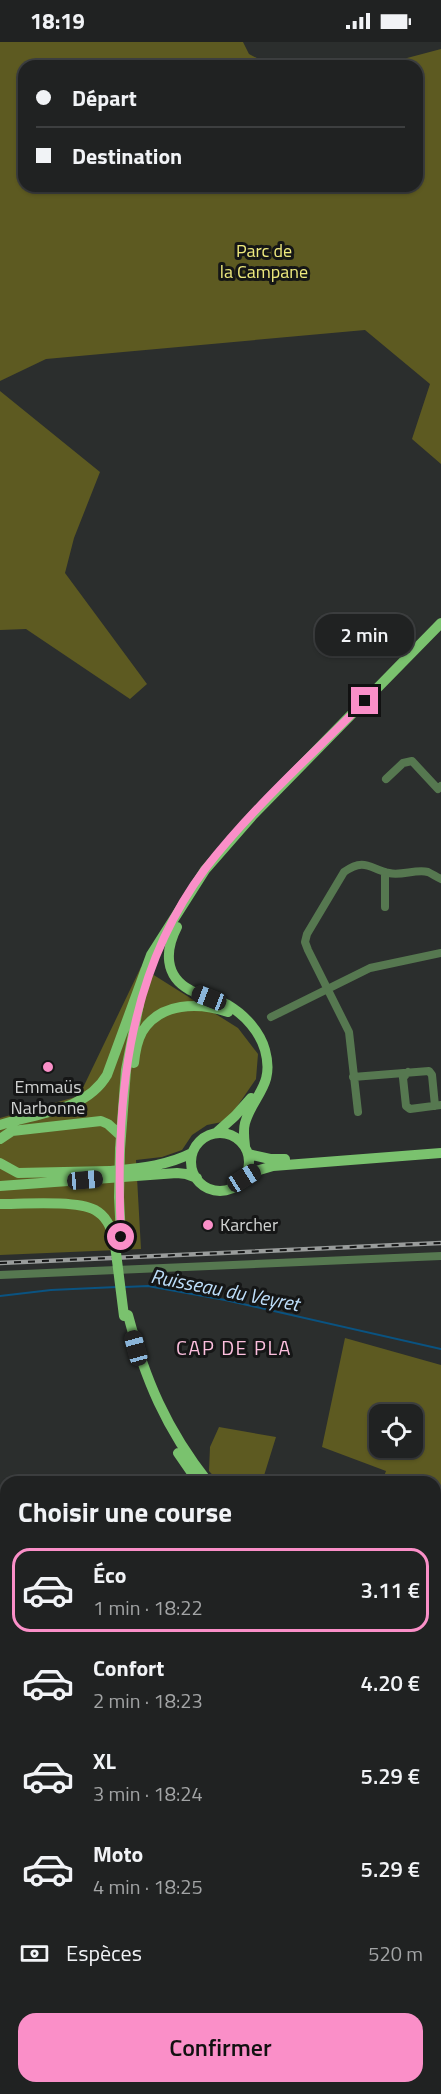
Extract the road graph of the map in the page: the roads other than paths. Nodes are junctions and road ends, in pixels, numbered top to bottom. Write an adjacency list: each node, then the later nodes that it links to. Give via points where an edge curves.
1 (441, 623): 4 (main road)
2 (386, 779): 3 (street, via 403,763 412,761 438,789)
3 (441, 786)
4 (253, 815): 8 (main road, via 205,870); 11 (main road, via 199,889 172,937 167,954 177,980 189,990 228,1005)
5 (385, 872): 6 (street, via 427,872); 7 (street); 10 (street, via 369,864 344,872 307,934 305,942)
6 (441, 879)
7 (385, 907)
8 (166, 932): 18 (main road, via 151,956 107,1075 96,1091 74,1104); 20 (main road, via 134,1023)
9 (441, 953): 10 (street, via 370,968)
10 (327, 989): 12 (street); 15 (street, via 349,1032)
11 (244, 1017): 13 (main road, via 261,1039); 20 (main road, via 219,1009 187,1006 165,1012 149,1023 136,1048)
12 (271, 1017)
13 (266, 1072): 19 (main road, via 245,1106); 22 (main road, via 262,1091 245,1123)
14 (408, 1072): 15 (street); 16 (street, via 429,1071); 16 (street, via 403,1078 406,1106)
15 (353, 1077): 17 (street)
16 (438, 1106)
17 (358, 1112)
18 (0, 1125)
19 (216, 1133): 22 (main road, via 232,1135); 24 (main road, via 200,1140)
20 (120, 1134): 21 (main road, via 101,1121 12,1131); 32 (main road, bridge)
21 (0, 1139)
22 (247, 1150): 23 (main road, via 277,1160); 27 (main road, via 248,1170)
23 (441, 1152): 27 (main road, via 273,1167)
24 (192, 1154): 26 (main road, via 159,1166); 28 (main road)
25 (0, 1163): 26 (main road, via 18,1173)
26 (110, 1171): 29 (main road)
27 (244, 1178): 28 (main road, via 234,1187 218,1191)
28 (196, 1179): 30 (main road, via 177,1173)
29 (0, 1180)
30 (0, 1186)
31 (0, 1204): 32 (main road, via 68,1205 95,1210)
32 (118, 1237): 35 (main road, bridge)
33 (441, 1256): 34 (street)
34 (0, 1275)
35 (126, 1315): 36 (main road, via 140,1378 158,1419); 37 (main road, via 154,1397 176,1438)
36 (193, 1476)
37 (204, 1476)

